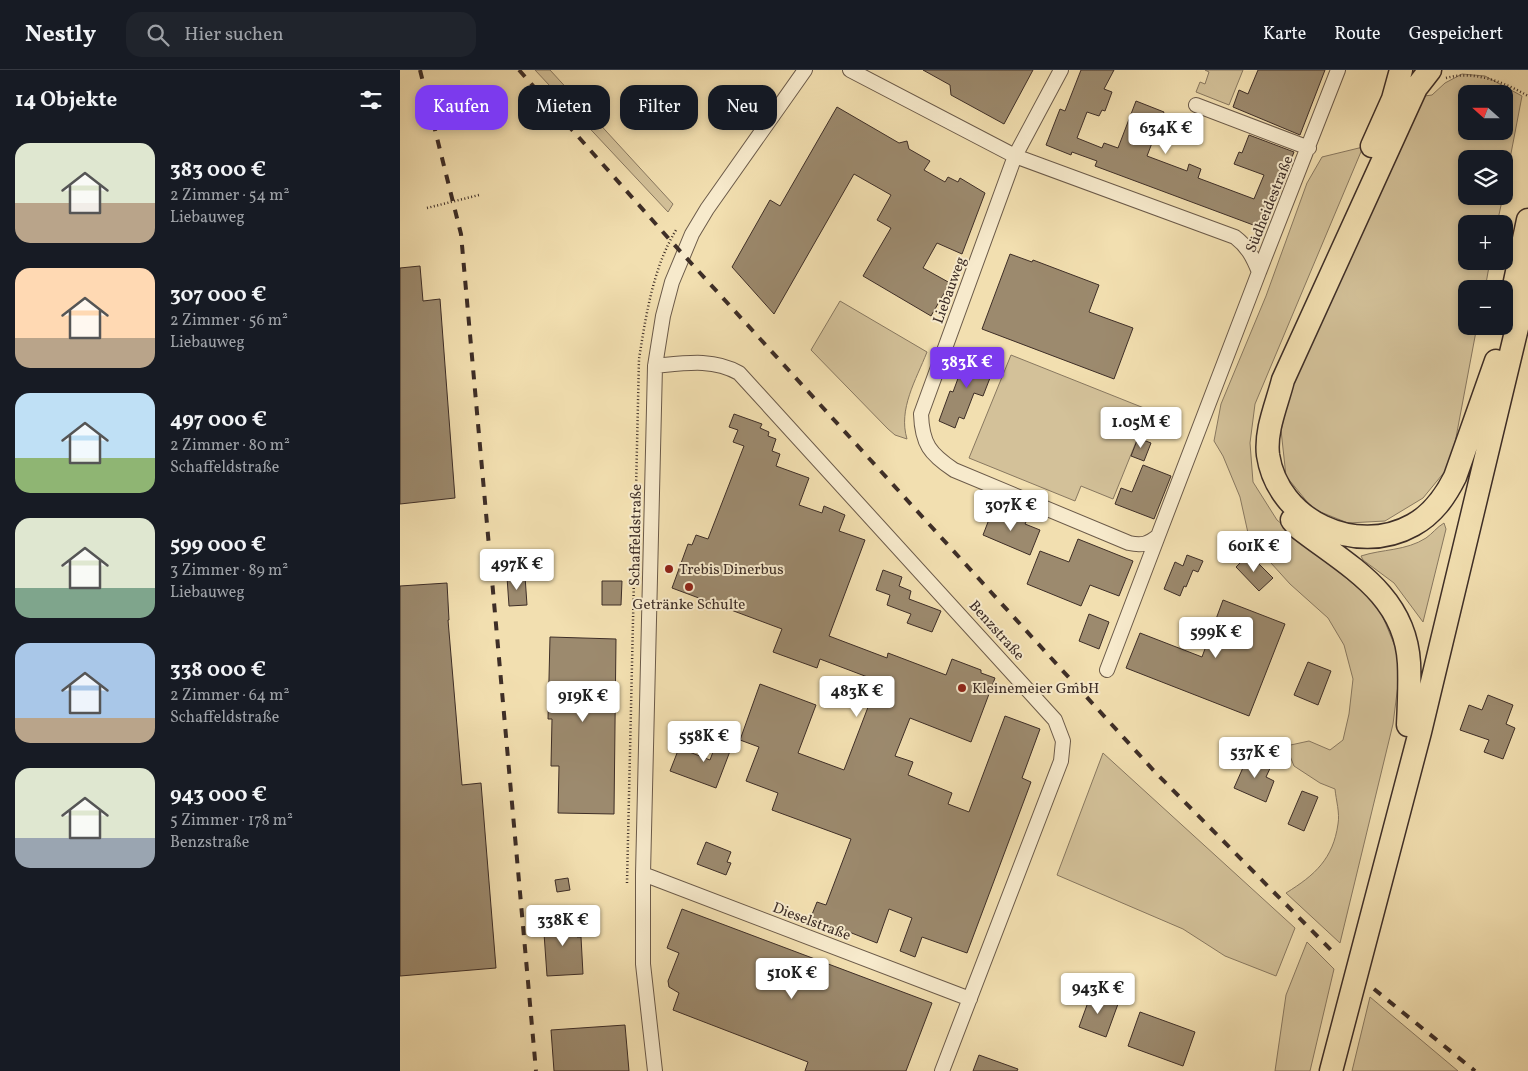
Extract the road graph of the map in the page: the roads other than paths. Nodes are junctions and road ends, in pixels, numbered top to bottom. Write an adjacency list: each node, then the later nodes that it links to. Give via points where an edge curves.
1 (805, 70): 14 (street, Schaffeldstraße, via 692,234 672,282)
2 (850, 70): 9 (street)
3 (1061, 70): 9 (street, Liebauweg)
4 (1338, 70): 8 (street, Südheidestraße)
5 (1401, 70): 17 (highway, via 1392,99 1273,373 1257,434 1260,470 1273,498 1299,528 1376,588 1398,619 1409,662)
6 (1436, 76): 13 (highway, via 1412,96 1284,380 1272,416 1268,454 1280,488 1294,507 1310,520 1348,536 1372,538 1413,525 1434,510 1447,493)
7 (1196, 105): 8 (street, Südheidestraße)
8 (1309, 148): 11 (street, Südheidestraße)
9 (1016, 156): 11 (street, via 1235,237 1245,246); 15 (street, Liebauweg, via 921,414 926,444 936,458 954,470 1129,543 1139,546)
10 (1528, 220): 13 (highway)
11 (1259, 272): 15 (street)
12 (1528, 282): 19 (highway, via 1420,732)
13 (1497, 360): 17 (highway)
14 (656, 366): 18 (street, Schaffeldstraße); 20 (street, Benzstraße, via 714,362 739,372 1055,720 1063,740 1061,761)
15 (1158, 536): 16 (street)
16 (1107, 670)
17 (1408, 725): 19 (highway)
18 (643, 874): 20 (street, Dieselstraße); 21 (street, Schaffeldstraße, via 643,964)
19 (1369, 922): 23 (highway)
20 (970, 999): 22 (street, Benzstraße)
21 (655, 1071)
22 (942, 1071)
23 (1331, 1071)

